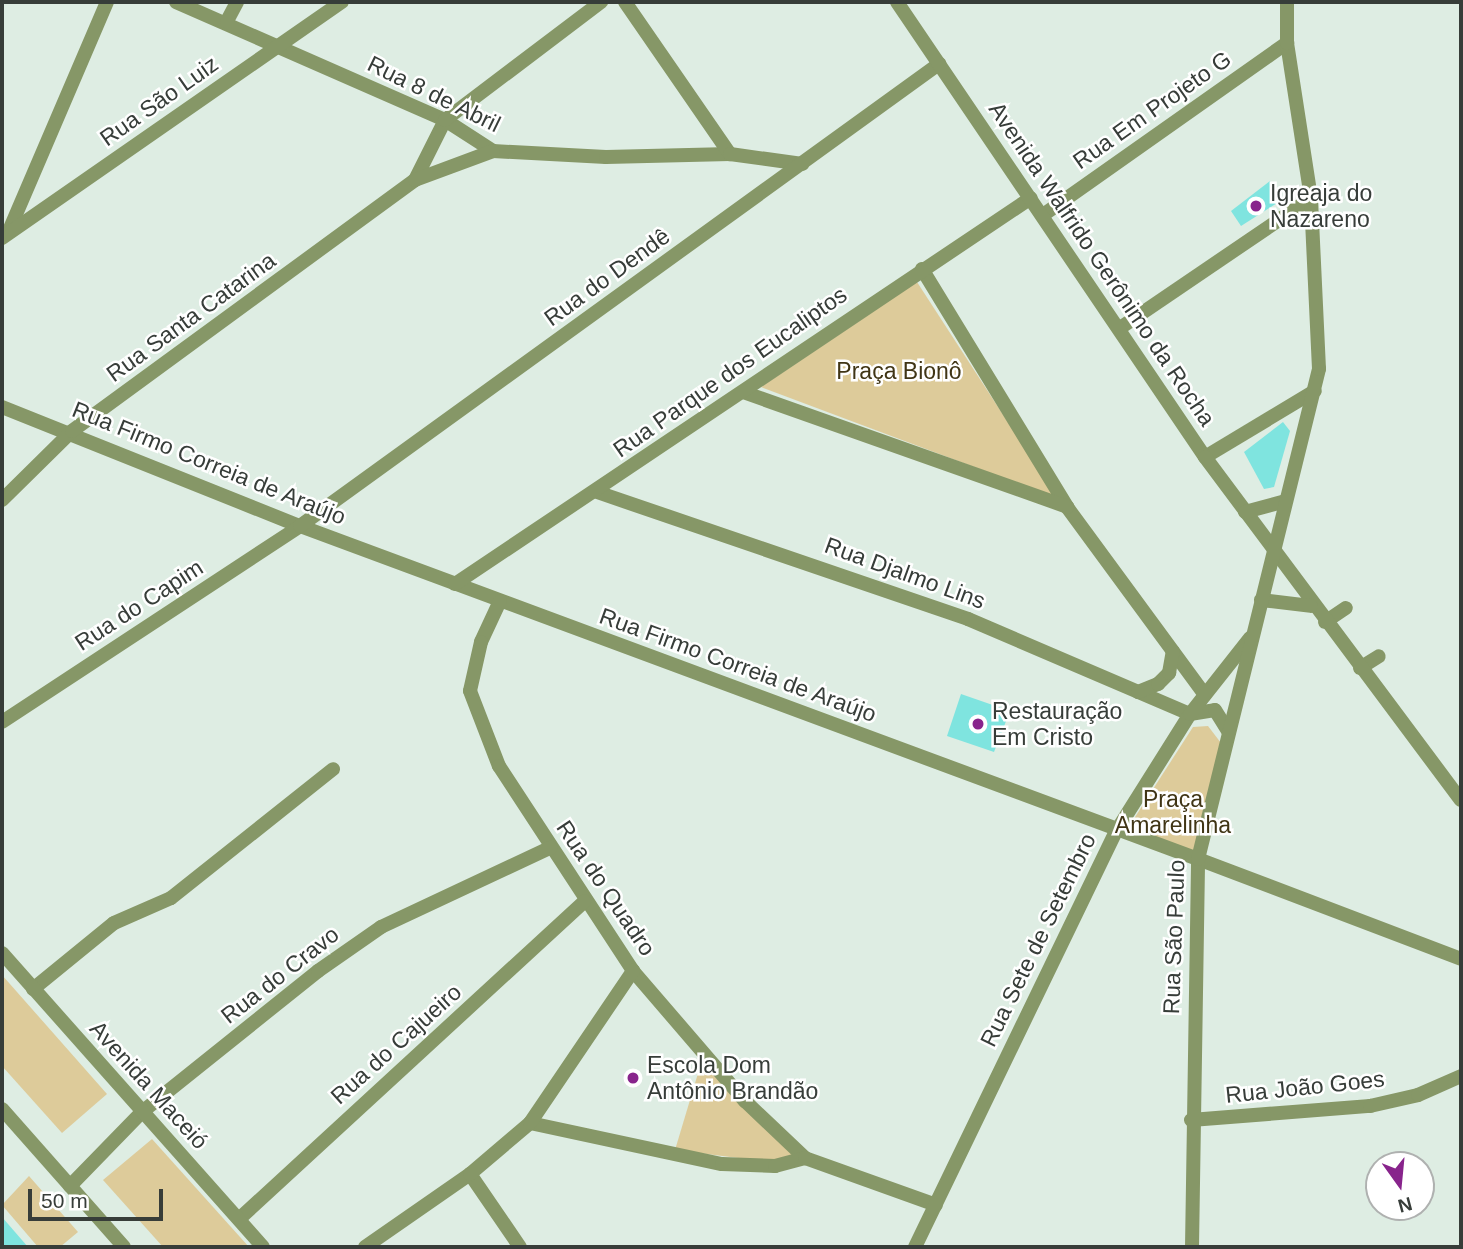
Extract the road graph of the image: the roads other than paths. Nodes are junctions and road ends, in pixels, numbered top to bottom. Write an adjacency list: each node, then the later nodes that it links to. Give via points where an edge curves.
1 (107, 2): 21 (street)
2 (176, 2): 9 (street, Rua 8 de Abril)
3 (237, 2): 9 (street)
4 (342, 2): 11 (street, Rua São Luiz)
5 (601, 2): 13 (street, Rua Santa Catarina)
6 (625, 2): 15 (street)
7 (897, 2): 12 (street, Avenida Walfrido Gerônimo da Rocha)
8 (1287, 2): 10 (street, Rua São Paulo)
9 (227, 21): 11 (street, Rua 8 de Abril)
10 (1287, 43): 19 (street, Rua São Paulo); 20 (street, Rua Em Projeto G)
11 (279, 47): 13 (street, Rua 8 de Abril); 21 (street, Rua São Luiz, via 180,110)
12 (939, 64): 16 (street, Rua do Dendê); 18 (street, Avenida Walfrido Gerônimo da Rocha)
13 (445, 120): 14 (street, Rua 8 de Abril); 17 (street, Rua Santa Catarina)
14 (493, 151): 15 (street, Rua 8 de Abril); 17 (street, Rua Santa Catarina)
15 (730, 154): 16 (street, Rua 8 de Abril)
16 (802, 164): 34 (street, Rua do Dendê)
17 (415, 180): 27 (street, Rua Santa Catarina)
18 (1031, 198): 20 (street, Avenida Walfrido Gerônimo da Rocha); 22 (street, Rua Parque dos Eucaliptos)
19 (1311, 198): 23 (street); 24 (street, Rua São Paulo, via 1320,305)
20 (1043, 215): 23 (street, Avenida Walfrido Gerônimo da Rocha)
21 (5, 236)
22 (922, 269): 25 (street, Rua Parque dos Eucaliptos); 32 (street)
23 (1120, 328): 28 (street, Avenida Walfrido Gerônimo da Rocha)
24 (1315, 391): 28 (street); 31 (street, Rua São Paulo)
25 (743, 392): 29 (street, Rua Parque dos Eucaliptos); 32 (street)
26 (2, 407): 27 (street, Rua Firmo Correia de Araújo)
27 (72, 431): 30 (street, Rua Santa Catarina); 34 (street, Rua Firmo Correia de Araújo)
28 (1205, 457): 33 (street, Avenida Walfrido Gerônimo da Rocha)
29 (597, 492): 36 (street, Rua Parque dos Eucaliptos); 46 (street, Rua Djalmo Lins, via 944,611)
30 (2, 500)
31 (1286, 501): 33 (street); 35 (street, Rua São Paulo)
32 (1067, 507): 43 (street)
33 (1245, 512): 35 (street, Avenida Walfrido Gerônimo da Rocha)
34 (300, 526): 36 (street, Rua Firmo Correia de Araújo); 49 (street, Rua do Capim)
35 (1273, 550): 37 (street, Rua São Paulo); 39 (street)
36 (455, 584): 38 (street, Rua Firmo Correia de Araújo)
37 (1261, 600): 39 (street); 42 (street, Rua São Paulo)
38 (500, 601): 53 (street, Rua Firmo Correia de Araújo); 54 (street, Rua do Quadro, via 481,642 472,701 499,766)
39 (1313, 607): 41 (street)
40 (1346, 608): 41 (street)
41 (1325, 622): 45 (street)
42 (1253, 634): 47 (street, Rua Sete de Setembro); 50 (street, Rua São Paulo)
43 (1173, 651): 46 (street, via 1164,679); 47 (street)
44 (1379, 656): 45 (street)
45 (1360, 668): 52 (street)
46 (1138, 692): 48 (street, Rua Djalmo Lins)
47 (1206, 695): 48 (street, Rua Sete de Setembro)
48 (1190, 714): 50 (street, Rua Djalmo Lins, via 1215,710); 53 (street, Rua Sete de Setembro)
49 (2, 722)
50 (1228, 731): 55 (street, Rua São Paulo)
51 (333, 769): 60 (street, via 171,898 114,923)
52 (1461, 800)
53 (1117, 830): 55 (street, Rua Firmo Correia de Araújo); 69 (street, Rua Sete de Setembro)
54 (550, 848): 56 (street, Rua do Quadro); 63 (street, Rua do Cravo, via 381,927)
55 (1198, 859): 58 (street, Rua Firmo Correia de Araújo); 64 (street, Rua São Paulo)
56 (584, 902): 59 (street, Rua do Quadro); 70 (street, Rua do Cajueiro)
57 (2, 953): 60 (street, Avenida Maceió)
58 (1461, 959)
59 (633, 971): 65 (street); 66 (street, Rua do Quadro, via 745,1101)
60 (33, 989): 63 (street, Avenida Maceió)
61 (1461, 1076): 64 (street, Rua João Goes, via 1418,1095 1370,1106)
62 (2, 1110): 68 (street)
63 (142, 1112): 68 (street, Rua do Cravo); 70 (street, Avenida Maceió)
64 (1191, 1120): 76 (street, Rua São Paulo)
65 (530, 1123): 66 (street, via 722,1164 775,1166); 67 (street)
66 (805, 1158): 69 (street)
67 (470, 1174): 73 (street); 74 (street)
68 (70, 1186): 71 (street)
69 (936, 1205): 75 (street, Rua Sete de Setembro)
70 (239, 1219): 72 (street, Avenida Maceió)
71 (124, 1247)
72 (263, 1247)
73 (365, 1247)
74 (520, 1247)
75 (915, 1247)
76 (1192, 1247)

